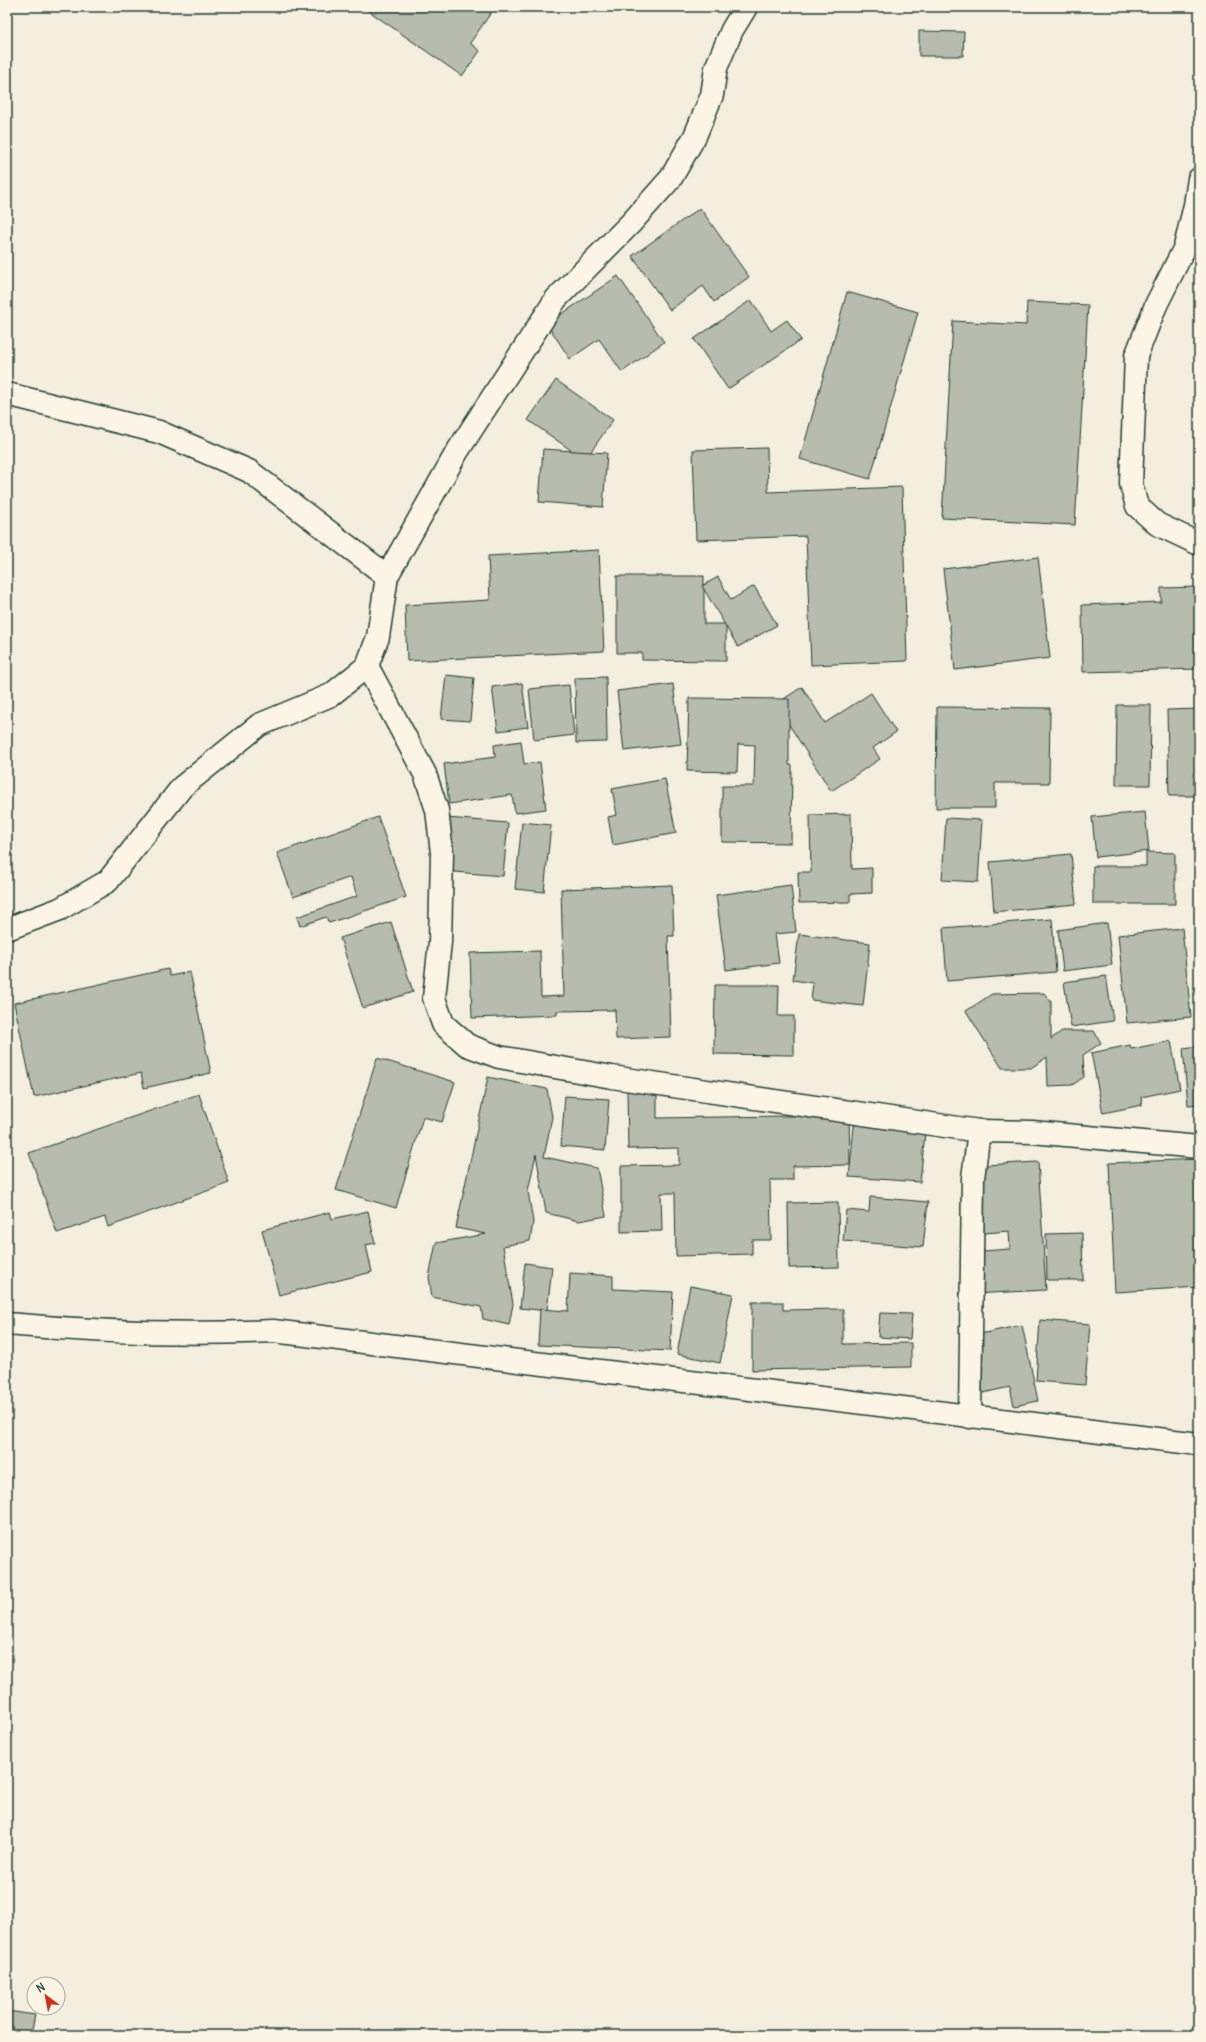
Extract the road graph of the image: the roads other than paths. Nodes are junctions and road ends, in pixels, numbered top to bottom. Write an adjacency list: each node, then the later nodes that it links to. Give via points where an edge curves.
1 (746, 7): 5 (street, via 732,30 716,68 712,95 695,136 671,178 631,223 556,299 457,452)
2 (1199, 179): 4 (street, via 1185,247 1156,305 1136,356 1131,484 1137,506 1156,524)
3 (7, 394): 5 (street, via 159,432 249,471)
4 (1199, 544)
5 (387, 576): 6 (street, via 378,637)
6 (367, 666): 7 (street, via 331,695 259,725 182,787 108,881 60,909); 8 (street, via 425,774 437,810 442,853 440,942 434,998 443,1024 467,1045 499,1057 612,1077)
7 (7, 929)
8 (980, 1131): 9 (street, via 1032,1132); 11 (street, via 973,1178)
9 (1199, 1147)
10 (7, 1324): 11 (street, via 192,1334 273,1331)
11 (970, 1417): 12 (street)
12 (1199, 1444)

